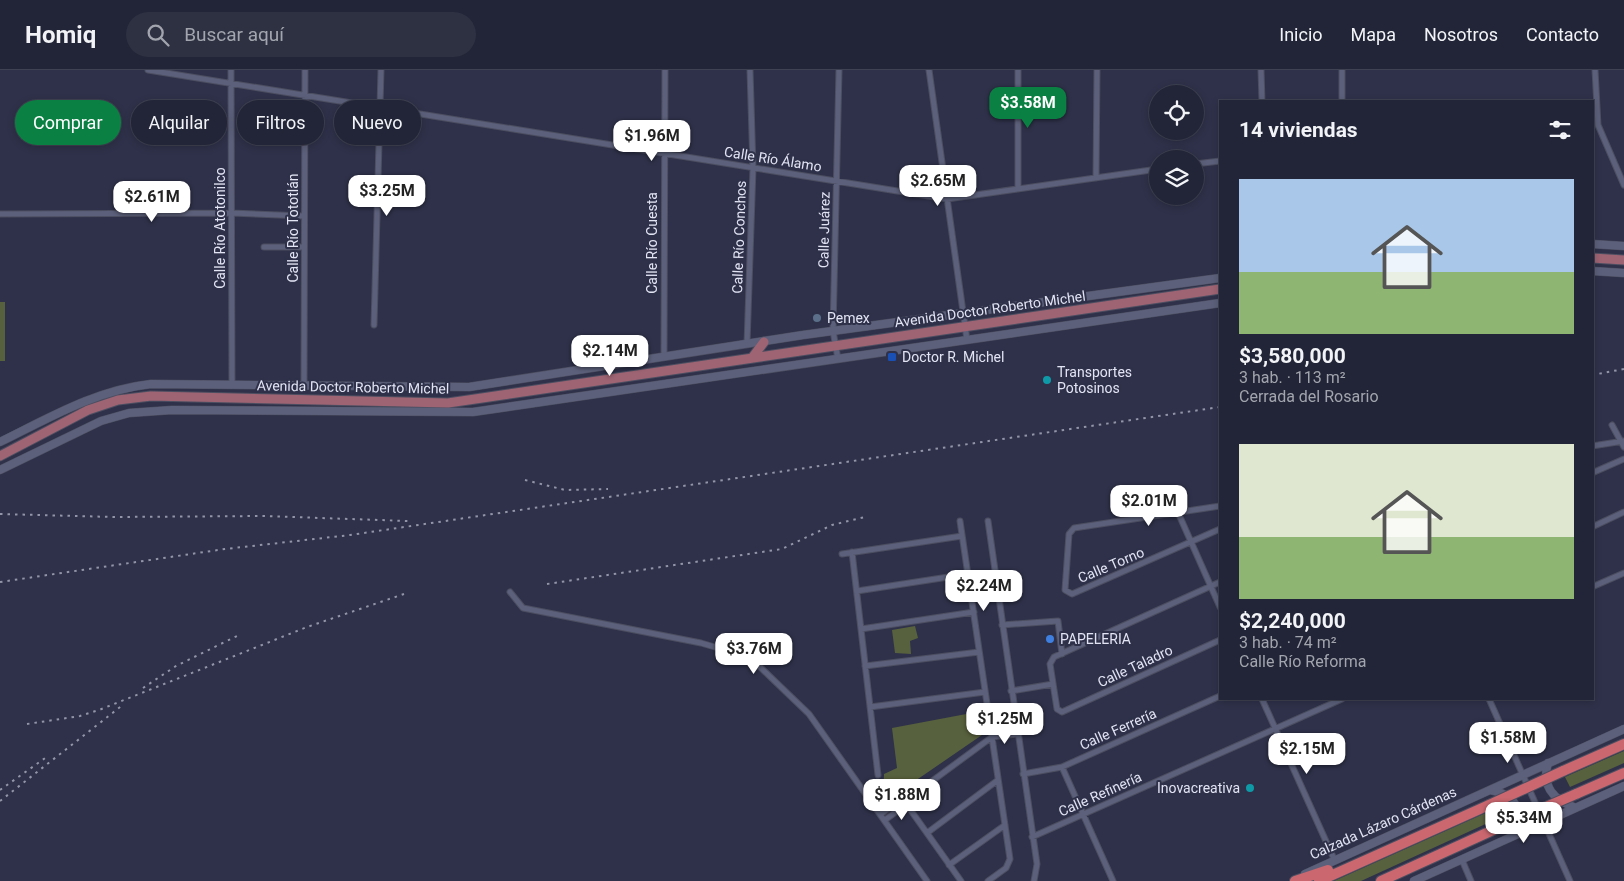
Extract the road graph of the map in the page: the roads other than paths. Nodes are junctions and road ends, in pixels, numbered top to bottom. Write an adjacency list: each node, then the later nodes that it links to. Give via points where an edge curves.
1 (148, 70): 14 (street, Calle Río Álamo)
2 (230, 70): 14 (street, Calle Río Atotonilco)
3 (305, 70): 15 (street, Calle Río Tototlán)
4 (381, 70): 17 (street)
5 (665, 70): 22 (street, Calle Río Cuesta)
6 (750, 70): 25 (street, Calle Río Conchos)
7 (839, 70): 28 (street, Calle Juárez)
8 (929, 70): 31 (street)
9 (1018, 70): 30 (street)
10 (1097, 70): 27 (street)
11 (1261, 70): 18 (street)
12 (1342, 70): 19 (street)
13 (1595, 70): 29 (street, via 1598,125)
14 (230, 84): 15 (street, Calle Río Álamo); 32 (street, Calle Río Atotonilco)
15 (306, 96): 16 (street, Calle Río Álamo); 34 (street, Calle Río Tototlán)
16 (334, 100)
17 (381, 100)
18 (1262, 100)
19 (1342, 100)
20 (421, 114): 22 (street, Calle Río Álamo)
21 (380, 145): 47 (street)
22 (665, 154): 25 (street, Calle Río Álamo); 54 (street, Calle Río Cuesta)
23 (1219, 161): 24 (street)
24 (1204, 163)
25 (753, 168): 28 (street, Calle Río Álamo); 52 (street, Calle Río Conchos)
26 (1149, 170): 27 (street, Calle Río Álamo)
27 (1096, 178): 30 (street, Calle Río Álamo)
28 (836, 181): 31 (street, Calle Río Álamo); 49 (street, Calle Juárez)
29 (1624, 185)
30 (1018, 189): 31 (street, Calle Río Álamo)
31 (948, 199): 46 (street)
32 (231, 213): 33 (street); 34 (street); 59 (street, Calle Río Atotonilco)
33 (0, 214)
34 (304, 216): 38 (street, Calle Río Tototlán)
35 (1594, 244): 36 (main road)
36 (1624, 246)
37 (264, 247): 38 (street)
38 (304, 247): 60 (street, Calle Río Tototlán)
39 (1594, 258): 40 (main road)
40 (1624, 260)
41 (1594, 271): 42 (main road)
42 (1624, 273)
43 (1219, 278): 46 (main road, Avenida Doctor Roberto Michel)
44 (1219, 289): 48 (main road, Avenida Doctor Roberto Michel)
45 (1219, 303): 50 (main road, Avenida Doctor Roberto Michel)
46 (964, 313): 48 (street); 49 (main road, Avenida Doctor Roberto Michel)
47 (374, 325)
48 (965, 326): 50 (street); 53 (main road, Avenida Doctor Roberto Michel)
49 (833, 332): 51 (main road, Avenida Doctor Roberto Michel); 53 (street, Calle Juárez)
50 (967, 340): 56 (main road, Avenida Doctor Roberto Michel)
51 (764, 342): 52 (main road, Avenida Doctor Roberto Michel); 55 (main road)
52 (747, 344): 54 (main road, Avenida Doctor Roberto Michel)
53 (835, 346): 55 (main road, Avenida Doctor Roberto Michel); 56 (street, Calle Juárez)
54 (664, 357): 61 (main road, Avenida Doctor Roberto Michel, via 469,387)
55 (752, 358): 57 (main road, Avenida Doctor Roberto Michel)
56 (838, 359): 58 (main road, Avenida Doctor Roberto Michel)
57 (667, 370): 58 (main road); 63 (main road, Avenida Doctor Roberto Michel, via 448,403)
58 (668, 384): 64 (main road, Avenida Doctor Roberto Michel, via 473,412)
59 (232, 385): 60 (main road, Avenida Doctor Roberto Michel); 67 (main road, Avenida Doctor Roberto Michel, via 151,384 116,389 80,402)
60 (304, 386): 61 (main road, Avenida Doctor Roberto Michel)
61 (370, 387): 63 (main road)
62 (262, 399): 63 (main road, Avenida Doctor Roberto Michel); 64 (main road); 70 (main road, Avenida Doctor Roberto Michel, via 151,396 118,400 88,410)
63 (369, 401)
64 (262, 411): 72 (main road, Avenida Doctor Roberto Michel, via 129,413 101,421)
65 (1612, 425): 66 (street)
66 (1623, 441): 68 (street); 69 (street)
67 (0, 442)
68 (1594, 446)
69 (1624, 447)
70 (0, 456)
71 (1624, 458): 73 (street)
72 (0, 470)
73 (1594, 471)
74 (1168, 490): 77 (street)
75 (1219, 506): 77 (street)
76 (1624, 512): 80 (street)
77 (1177, 513): 83 (street); 83 (street, Calle Torno, via 1072,530 1065,587 1072,594)
78 (960, 521): 82 (street)
79 (988, 521): 95 (street)
80 (1594, 526)
81 (1219, 529): 83 (street, Calle Torno)
82 (962, 536): 84 (street); 87 (street)
83 (1191, 543): 90 (street)
84 (852, 552): 85 (street); 91 (street)
85 (842, 554)
86 (1624, 573): 89 (street)
87 (968, 574): 91 (street); 94 (street)
88 (1219, 583): 90 (street)
89 (1594, 586)
90 (1211, 587): 93 (street); 99 (street)
91 (856, 590): 96 (street)
92 (510, 592): 129 (street, via 523,608 701,643 746,658 759,666 809,714)
93 (1219, 605)
94 (974, 612): 96 (street); 98 (street)
95 (1002, 625): 99 (street, via 1058,621); 102 (street)
96 (861, 629): 100 (street)
97 (1219, 640): 101 (street, Calle Taladro, via 1060,712)
98 (979, 652): 100 (street); 103 (street)
99 (1062, 654): 101 (street, via 1050,664)
100 (865, 666): 108 (street)
101 (1054, 684): 102 (street)
102 (1011, 691): 109 (street)
103 (984, 692): 108 (street); 110 (street)
104 (1219, 696): 117 (street, Calle Ferrería)
105 (1262, 700): 111 (street)
106 (1340, 700): 111 (street, Calle Refinería)
107 (1489, 700): 120 (street)
108 (870, 707): 121 (street)
109 (1016, 725): 110 (street); 113 (street)
110 (990, 728): 114 (street)
111 (1275, 729): 130 (street, Calle Refinería); 139 (street)
112 (1624, 729): 116 (main road, Calzada Lázaro Cárdenas)
113 (1017, 734): 114 (street); 119 (street)
114 (992, 737): 122 (street); 126 (street)
115 (1624, 744): 132 (highway, Calzada Lázaro Cárdenas, bridge)
116 (1548, 763): 120 (main road, Calzada Lázaro Cárdenas); 128 (main road, via 1545,775 1548,788 1557,798)
117 (1062, 767): 119 (street, Calle Ferrería); 130 (street)
118 (1624, 772): 138 (highway, bridge)
119 (1023, 774): 137 (street)
120 (1524, 774): 124 (main road, Calzada Lázaro Cárdenas); 133 (street)
121 (878, 775)
122 (998, 780): 134 (street); 135 (street)
123 (1624, 786): 128 (main road)
124 (1490, 790): 136 (main road, via 1505,794 1516,804 1521,824); 139 (main road, Calzada Lázaro Cárdenas)
125 (902, 798): 126 (street); 127 (street); 129 (street)
126 (909, 798): 127 (street)
127 (907, 805): 131 (street); 135 (street)
128 (1576, 808): 133 (main road)
129 (881, 814): 131 (street)
130 (1082, 815): 137 (street, Calle Refinería); 146 (street)
131 (885, 820): 142 (street)
132 (1447, 822): 147 (highway, via 1428,826 1321,873); 148 (highway, Calzada Lázaro Cárdenas)
133 (1543, 823): 136 (main road); 153 (street)
134 (1005, 825): 141 (street); 144 (street, via 1010,862)
135 (927, 833): 141 (street)
136 (1518, 834): 140 (main road)
137 (1032, 837): 145 (street, via 1037,864)
138 (1473, 839): 149 (highway); 150 (highway)
139 (1334, 860): 147 (main road, Calzada Lázaro Cárdenas)
140 (1462, 860): 151 (main road); 152 (street)
141 (949, 865): 143 (street)
142 (927, 881)
143 (960, 881)
144 (988, 881)
145 (1034, 881)
146 (1113, 881)
147 (1293, 881)
148 (1319, 881)
149 (1380, 881)
150 (1392, 881)
151 (1414, 881)
152 (1471, 881)
153 (1570, 881)

